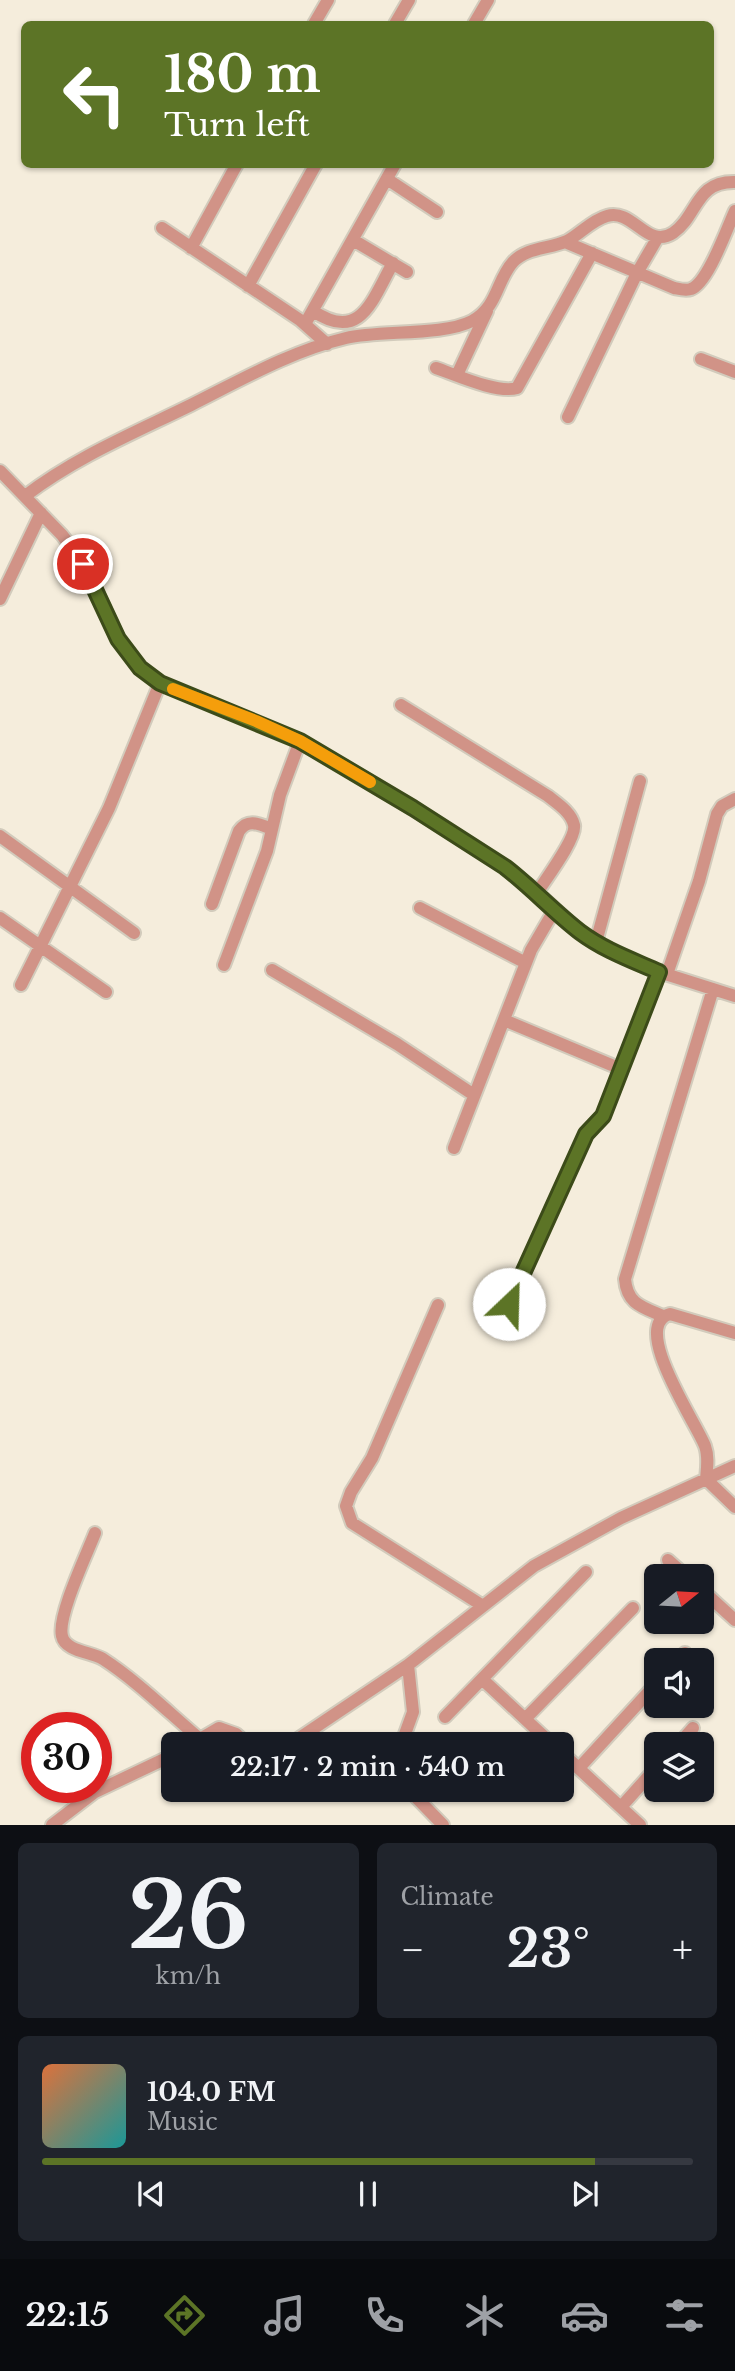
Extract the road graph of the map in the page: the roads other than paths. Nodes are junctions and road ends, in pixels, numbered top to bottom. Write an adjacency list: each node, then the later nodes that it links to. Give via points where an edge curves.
1 (328, 0): 4 (street)
2 (409, 0): 5 (street)
3 (488, 0): 6 (street)
4 (316, 21)
5 (397, 21)
6 (479, 21)
7 (235, 168): 18 (street)
8 (314, 168): 23 (street)
9 (393, 168): 10 (street)
10 (387, 179): 13 (street); 16 (street)
11 (735, 183): 15 (street, via 706,190 676,232)
12 (735, 211): 22 (street, via 703,279 692,289 674,288)
13 (437, 212)
14 (162, 228): 18 (street)
15 (658, 237): 17 (street, via 628,219 609,215); 22 (street)
16 (353, 240): 20 (street); 25 (street)
17 (565, 242): 19 (street); 24 (street, via 513,261)
18 (191, 248): 23 (street)
19 (592, 253): 22 (street); 31 (street, via 517,388 498,388)
20 (393, 263): 21 (street); 25 (street, via 364,315 335,323)
21 (407, 272)
22 (637, 273): 32 (street)
23 (248, 286): 26 (street)
24 (488, 308): 27 (street, via 458,326); 31 (street)
25 (313, 311): 26 (street)
26 (305, 324): 27 (street)
27 (327, 344): 34 (street, via 266,367 107,445)
28 (701, 359): 30 (street)
29 (436, 368): 31 (street)
30 (735, 372)
31 (457, 375)
32 (568, 417)
33 (0, 471): 34 (street)
34 (25, 496): 35 (street)
35 (41, 513): 36 (street); 37 (street, via 83,564 129,656)
36 (0, 599)
37 (160, 683): 39 (street); 44 (street)
38 (401, 705): 45 (street, via 548,796 569,815 575,829 572,837)
39 (300, 741): 42 (street); 45 (street, via 435,822)
40 (640, 781): 51 (street)
41 (735, 799): 56 (street, via 717,814 699,881)
42 (272, 829): 46 (street, via 243,824); 54 (street, via 268,851)
43 (0, 836): 44 (street)
44 (71, 888): 50 (street); 52 (street)
45 (537, 893): 48 (street)
46 (212, 904)
47 (420, 908): 53 (street)
48 (555, 909): 51 (street); 53 (street)
49 (0, 918): 52 (street)
50 (134, 933)
51 (596, 942): 56 (street)
52 (40, 947): 57 (street); 59 (street)
53 (526, 963): 61 (street)
54 (224, 965)
55 (272, 970): 63 (street)
56 (663, 973): 58 (street); 62 (street)
57 (21, 985)
58 (713, 989): 60 (street); 67 (street, via 625,1279 634,1303)
59 (106, 992)
60 (735, 996)
61 (503, 1020): 62 (street); 63 (street)
62 (621, 1069): 66 (street, via 603,1116 586,1134)
63 (474, 1095): 64 (street)
64 (454, 1148)
65 (438, 1304): 77 (street, via 372,1458 346,1506 352,1523)
66 (509, 1304)
67 (663, 1316): 68 (street, via 670,1314); 70 (street, via 656,1334 659,1348 707,1450)
68 (735, 1333)
69 (735, 1466): 70 (street)
70 (706, 1479): 71 (street); 77 (street, via 563,1549)
71 (735, 1507)
72 (95, 1533): 86 (street, via 66,1607 64,1642 102,1659)
73 (668, 1560): 74 (street)
74 (672, 1564)
75 (586, 1572): 81 (street)
76 (714, 1601): 79 (street)
77 (483, 1606): 80 (street)
78 (633, 1608): 84 (street)
79 (735, 1620)
80 (408, 1665): 89 (street); 90 (street, via 413,1712)
81 (482, 1679): 83 (street); 84 (street)
82 (644, 1697): 95 (street)
83 (445, 1717)
84 (525, 1718): 91 (street)
85 (693, 1728): 92 (street)
86 (184, 1732)
87 (212, 1732): 88 (street, via 219,1728)
88 (231, 1732)
89 (308, 1732)
90 (406, 1732)
91 (540, 1732)
92 (689, 1732)
93 (161, 1761): 99 (street, via 95,1792)
94 (574, 1763): 95 (street)
95 (579, 1768): 98 (street)
96 (644, 1781): 98 (street)
97 (421, 1802): 100 (street)
98 (621, 1807): 101 (street)
99 (52, 1825)
100 (443, 1825)
101 (640, 1825)

